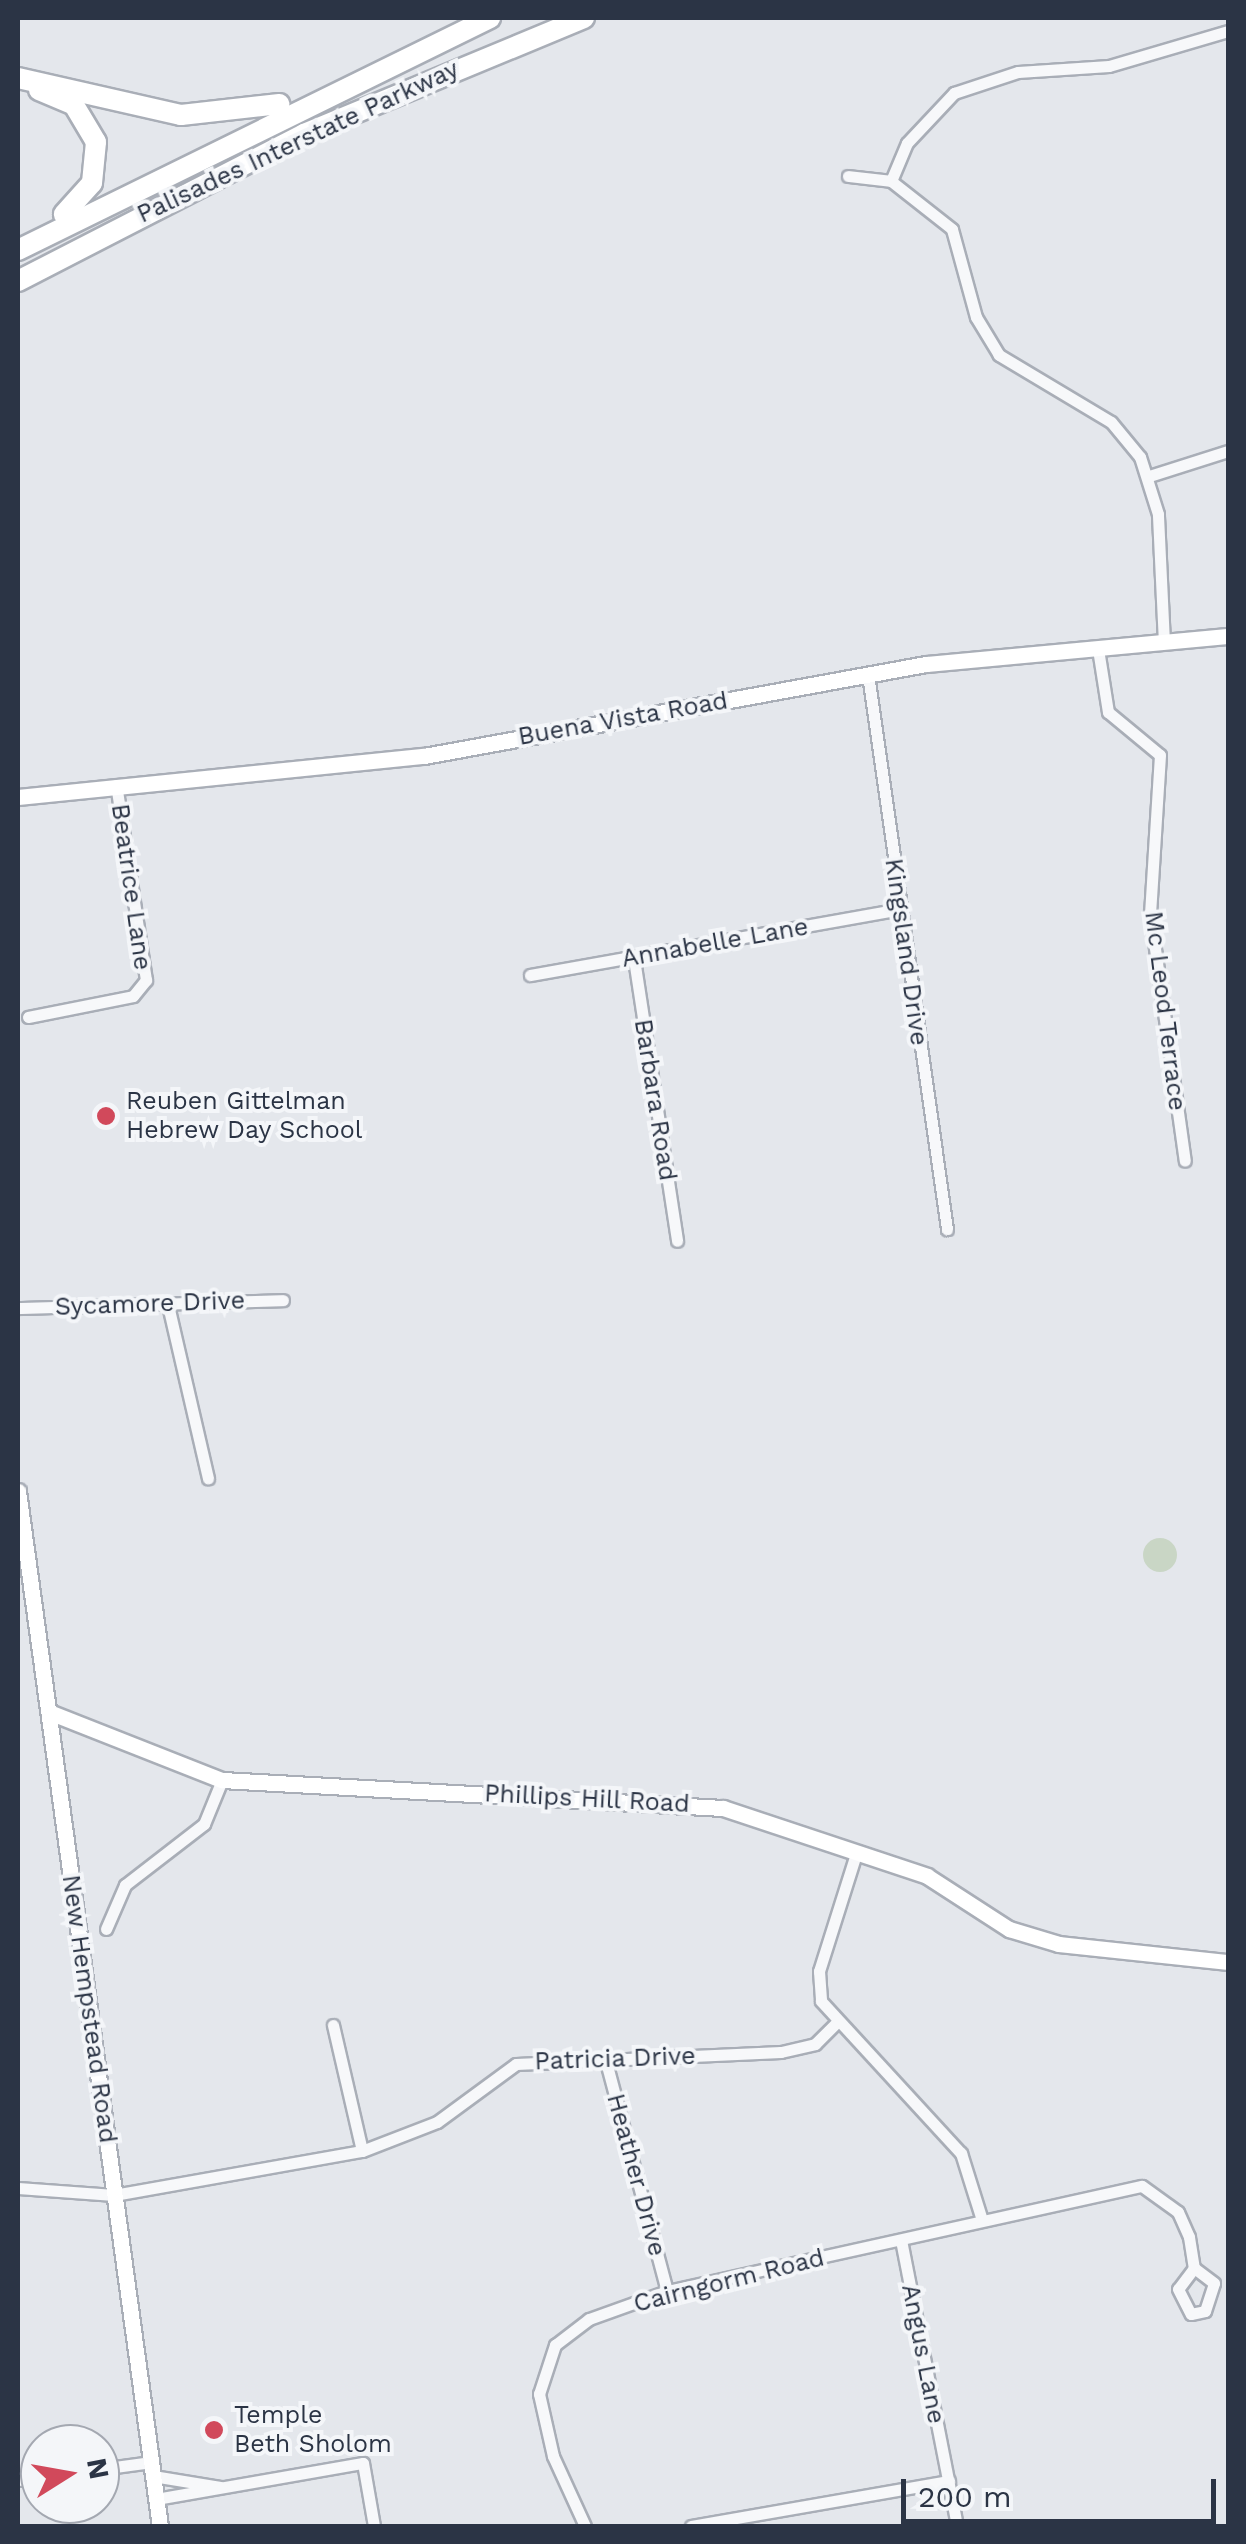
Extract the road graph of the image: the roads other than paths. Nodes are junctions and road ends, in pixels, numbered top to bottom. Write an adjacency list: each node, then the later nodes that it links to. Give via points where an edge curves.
1 (490, 18): 4 (highway, Palisades Interstate Parkway)
2 (584, 18): 10 (highway, Palisades Interstate Parkway, via 304,134)
3 (1228, 31): 8 (street, via 1109,66 1032,71 954,93 907,142)
4 (412, 52): 5 (highway, via 224,116); 9 (highway, Palisades Interstate Parkway)
5 (18, 78)
6 (18, 88): 9 (highway, via 74,105 98,156 81,200)
7 (848, 176): 8 (street)
8 (891, 181): 12 (street, via 952,229 986,340 1016,370 1111,422)
9 (18, 246)
10 (18, 281)
11 (1228, 450): 12 (street)
12 (1149, 476): 14 (street)
13 (1228, 636): 14 (street, Buena Vista Road)
14 (1164, 643): 15 (street, Buena Vista Road)
15 (1098, 649): 16 (street, Buena Vista Road); 23 (street, Mc Leod Terrace, via 1108,712 1160,755 1150,914)
16 (868, 674): 17 (street, Buena Vista Road, via 424,756); 19 (street, Kingsland Drive)
17 (116, 785): 18 (street, Buena Vista Road); 22 (street, Beatrice Lane, via 146,980 133,996)
18 (18, 797)
19 (899, 909): 20 (street, Annabelle Lane); 24 (street, Kingsland Drive)
20 (634, 959): 21 (street, Annabelle Lane); 25 (street, Barbara Road)
21 (530, 975)
22 (28, 1017)
23 (1185, 1161)
24 (947, 1230)
25 (677, 1241)
26 (282, 1300): 27 (street, Sycamore Drive)
27 (168, 1305): 28 (street, Sycamore Drive); 29 (street)
28 (18, 1308)
29 (208, 1478)
30 (18, 1491): 31 (street, New Hempstead Road)
31 (49, 1712): 32 (street, Phillips Hill Road); 41 (street, New Hempstead Road)
32 (222, 1780): 33 (street, Phillips Hill Road, via 669,1800 724,1808); 34 (street, via 204,1824 125,1885)
33 (855, 1856): 35 (street, Phillips Hill Road, via 927,1876 1009,1929 1059,1944); 36 (street, via 820,1971 822,2001)
34 (106, 1929)
35 (1228, 1962)
36 (836, 2024): 38 (street, Patricia Drive, via 815,2044 781,2052); 42 (street, via 961,2153)
37 (333, 2025): 39 (street)
38 (605, 2058): 39 (street, Patricia Drive, via 516,2064 437,2122); 45 (street, Heather Drive)
39 (362, 2152): 41 (street, Patricia Drive)
40 (18, 2188): 41 (street, Patricia Drive)
41 (114, 2195): 47 (street, New Hempstead Road)
42 (982, 2220): 43 (street, Cairngorm Road); 44 (street, Cairngorm Road, via 1142,2186 1178,2212)
43 (900, 2240): 45 (street, Cairngorm Road); 48 (street, Angus Lane)
44 (1194, 2268)
45 (667, 2291): 53 (street, Cairngorm Road, via 589,2320 556,2345 539,2394 553,2456)
46 (120, 2469): 47 (street)
47 (152, 2469): 49 (street); 50 (street, New Hempstead Road)
48 (949, 2480): 54 (street); 55 (street, Angus Lane)
49 (224, 2488): 50 (street); 52 (street, via 363,2463)
50 (156, 2498): 51 (street, New Hempstead Road)
51 (160, 2526)
52 (374, 2526)
53 (585, 2526)
54 (691, 2526)
55 (957, 2526)

